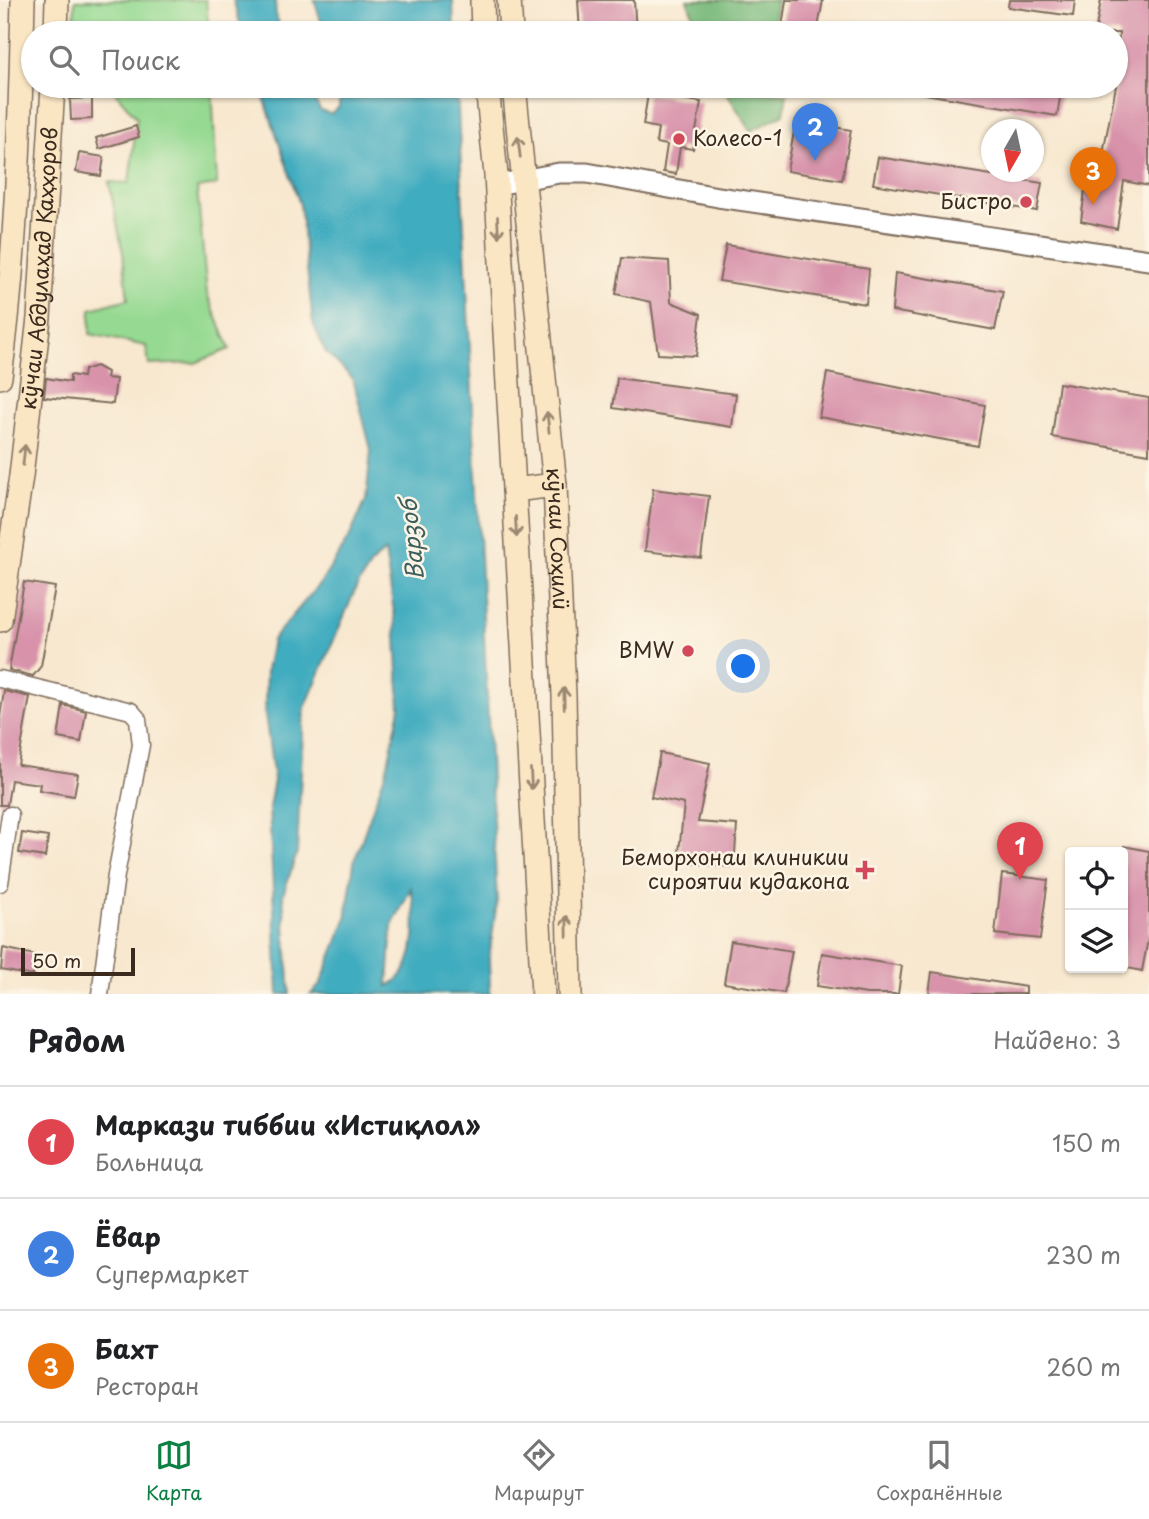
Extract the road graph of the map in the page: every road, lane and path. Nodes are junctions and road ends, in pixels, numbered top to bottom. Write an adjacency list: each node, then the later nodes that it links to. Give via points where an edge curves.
1 (23, 0): 5 (main road, кӯчаи Абдулаҳад Қаҳҳоров)
2 (57, 0): 6 (main road)
3 (482, 0): 7 (main road)
4 (509, 0): 8 (main road)
5 (21, 21)
6 (56, 21)
7 (483, 21)
8 (510, 21)
9 (21, 27): 15 (main road, кӯчаи Абдулаҳад Қаҳҳоров)
10 (52, 98): 21 (main road, кӯчаи Абдулаҳад Қаҳҳоров, one-way to 10, via 39,318)
11 (488, 98): 14 (main road)
12 (515, 98): 13 (main road, кӯчаи Соҳилӣ, one-way to 12)
13 (523, 179): 14 (street); 17 (street, via 587,173 718,197); 19 (main road, кӯчаи Соҳилӣ, one-way to 13)
14 (496, 185): 20 (main road, one-way to 20)
15 (8, 203): 16 (main road, кӯчаи Абдулаҳад Қаҳҳоров)
16 (7, 236): 18 (main road, кӯчаи Абдулаҳад Қаҳҳоров, via 9,313)
17 (1149, 260)
18 (0, 377)
19 (555, 485): 20 (main road); 27 (main road, кӯчаи Соҳилӣ, one-way to 19)
20 (514, 490): 26 (main road, one-way to 26)
21 (0, 620)
22 (0, 679): 25 (street, via 131,711 138,719 141,745 116,875)
23 (10, 815): 24 (street)
24 (0, 883)
25 (100, 994)
26 (543, 994)
27 (570, 994)

